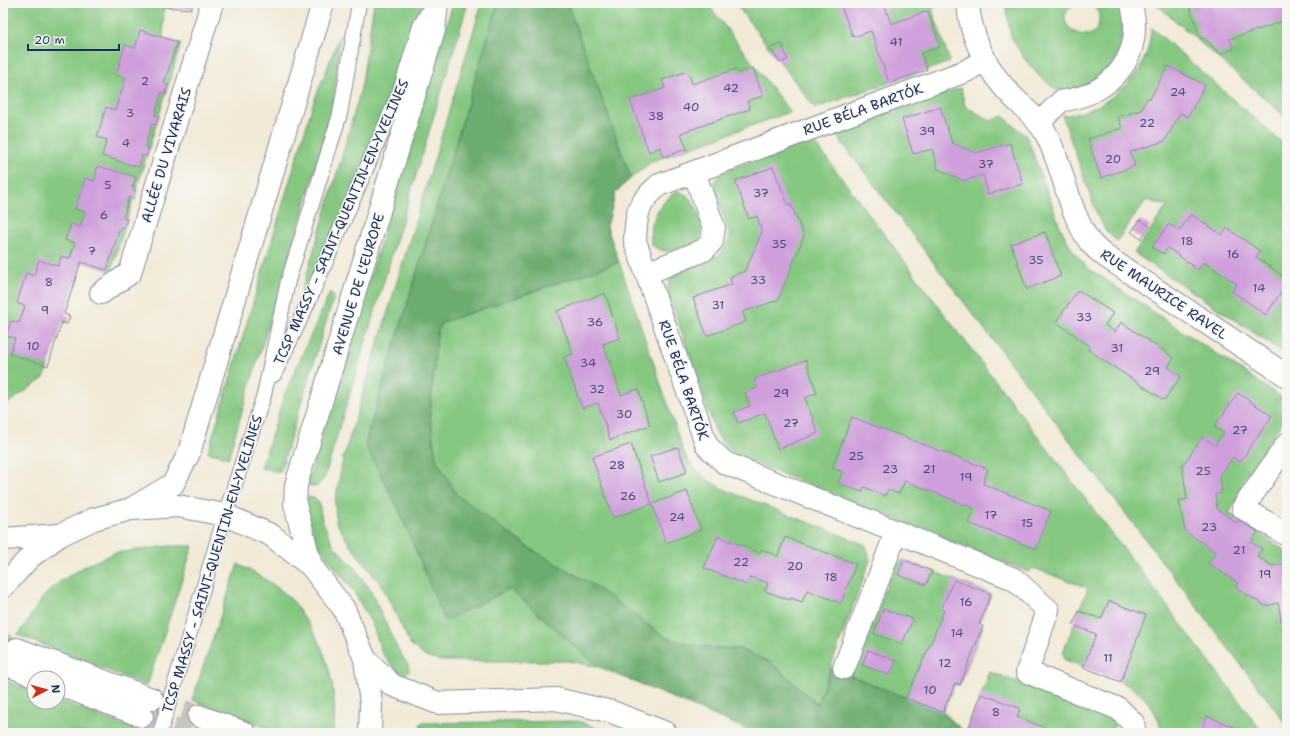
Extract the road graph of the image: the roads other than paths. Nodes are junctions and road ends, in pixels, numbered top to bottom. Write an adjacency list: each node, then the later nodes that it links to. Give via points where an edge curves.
1 (212, 3): 12 (street, ALLÉE DU VIVARAIS, via 130,273)
2 (323, 3): 16 (street, via 189,453 173,484)
3 (359, 3): 14 (lane, TCSP MASSY - SAINT-QUENTIN-EN-YVELINES, via 340,114 288,281)
4 (433, 3): 14 (lane, TCSP MASSY - SAINT-QUENTIN-EN-YVELINES, via 420,26 400,91 308,303)
5 (437, 3): 22 (street, AVENUE DE L'EUROPE, via 434,30 296,485 295,504)
6 (968, 3): 8 (street, RUE MAURICE RAVEL, via 973,34)
7 (1132, 3): 9 (street, via 1135,34 1124,66 1103,87 1091,94 1076,99 1060,100)
8 (985, 60): 9 (street, RUE MAURICE RAVEL, via 997,80); 10 (street, RUE BÉLA BARTÓK, via 966,71)
9 (1039, 123): 13 (street, RUE MAURICE RAVEL, via 1046,133 1081,226 1090,243 1105,256)
10 (694, 172): 11 (street, RUE BÉLA BARTÓK, via 659,185 645,197 636,218 635,241); 11 (street, via 714,228 712,241 704,250)
11 (647, 274): 18 (street, RUE BÉLA BARTÓK, via 707,446 725,463)
12 (101, 293)
13 (1287, 376)
14 (264, 395): 17 (lane, TCSP MASSY - SAINT-QUENTIN-EN-YVELINES)
15 (1287, 444): 20 (street, via 1243,508)
16 (131, 509): 17 (street, via 178,506); 19 (street, via 94,519)
17 (225, 514): 22 (street, via 271,535); 31 (lane, TCSP MASSY - SAINT-QUENTIN-EN-YVELINES)
18 (896, 533): 25 (street); 35 (street, RUE BÉLA BARTÓK, via 1014,579 1048,610 1028,672 1119,709 1133,724)
19 (60, 535): 21 (street); 23 (street, via 30,557)
20 (1287, 535)
21 (3, 539)
22 (311, 566): 24 (street, via 344,609)
23 (3, 587)
24 (365, 659): 33 (street, via 371,703); 34 (street, via 392,685 438,703 556,699 612,712)
25 (844, 668)
26 (30, 670): 27 (street, via 14,658)
27 (47, 670)
28 (66, 677): 29 (street, via 147,707)
29 (66, 686)
30 (199, 716): 32 (street)
31 (160, 733)
32 (246, 733)
33 (370, 733)
34 (666, 733)
35 (1135, 733)

